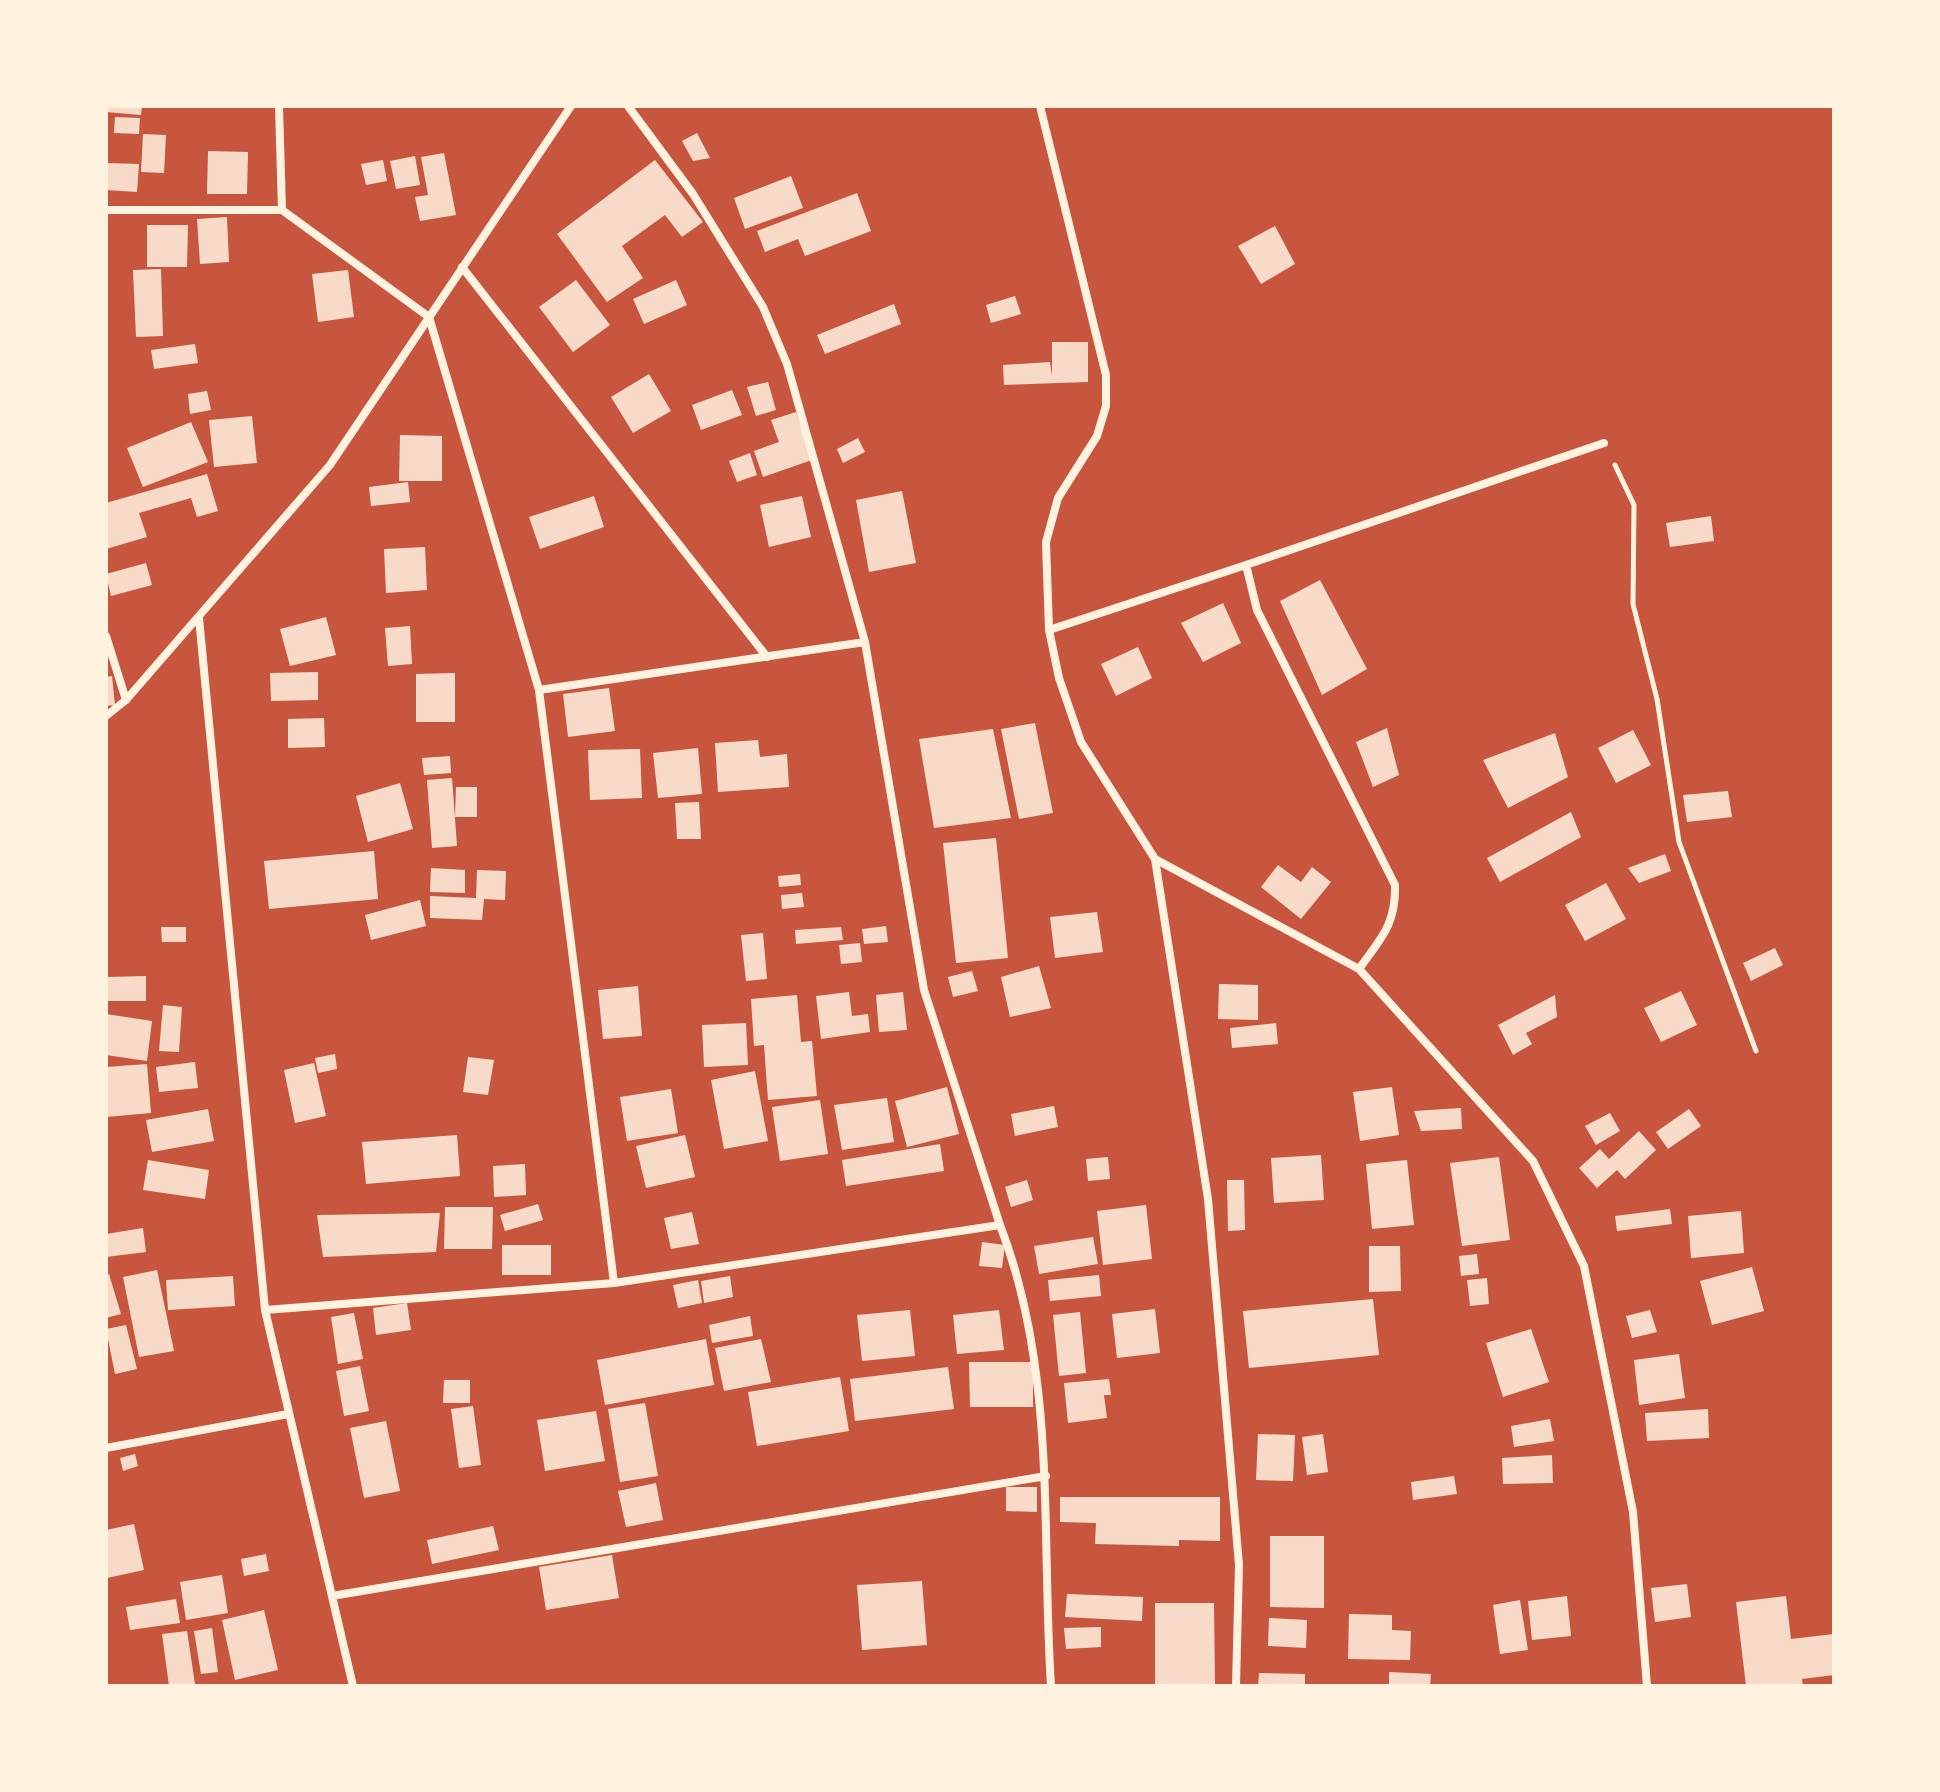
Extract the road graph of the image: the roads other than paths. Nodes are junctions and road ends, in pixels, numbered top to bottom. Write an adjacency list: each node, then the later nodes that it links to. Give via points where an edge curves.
1 (279, 106): 6 (street)
2 (571, 106): 7 (street)
3 (628, 106): 14 (street, via 693,194 763,307 787,364)
4 (1040, 106): 12 (street, via 1106,375 1106,406 1097,436 1058,498 1046,542)
5 (106, 210): 6 (street)
6 (282, 210): 8 (street)
7 (462, 267): 8 (street); 15 (street)
8 (429, 317): 11 (street, via 330,465); 16 (street)
9 (1604, 443): 10 (street)
10 (1246, 565): 12 (street); 20 (street, via 1257,610 1395,885 1391,925)
11 (199, 618): 17 (street); 23 (street)
12 (1049, 630): 19 (street, via 1081,742)
13 (106, 636): 17 (street)
14 (865, 642): 15 (street); 21 (street, via 924,990)
15 (767, 657): 16 (street)
16 (539, 690): 22 (street)
17 (126, 700): 18 (street)
18 (106, 716)
19 (1155, 859): 20 (street); 30 (street, via 1210,1215 1239,1565)
20 (1359, 969): 31 (street, via 1533,1161 1584,1266 1633,1512)
21 (1000, 1225): 22 (street); 26 (street, via 1032,1338)
22 (614, 1283): 23 (street)
23 (265, 1310): 24 (street)
24 (288, 1414): 25 (street); 27 (street)
25 (106, 1448)
26 (1046, 1476): 27 (street); 29 (street)
27 (332, 1596): 28 (street)
28 (353, 1686)
29 (1051, 1686)
30 (1236, 1686)
31 (1647, 1686)

